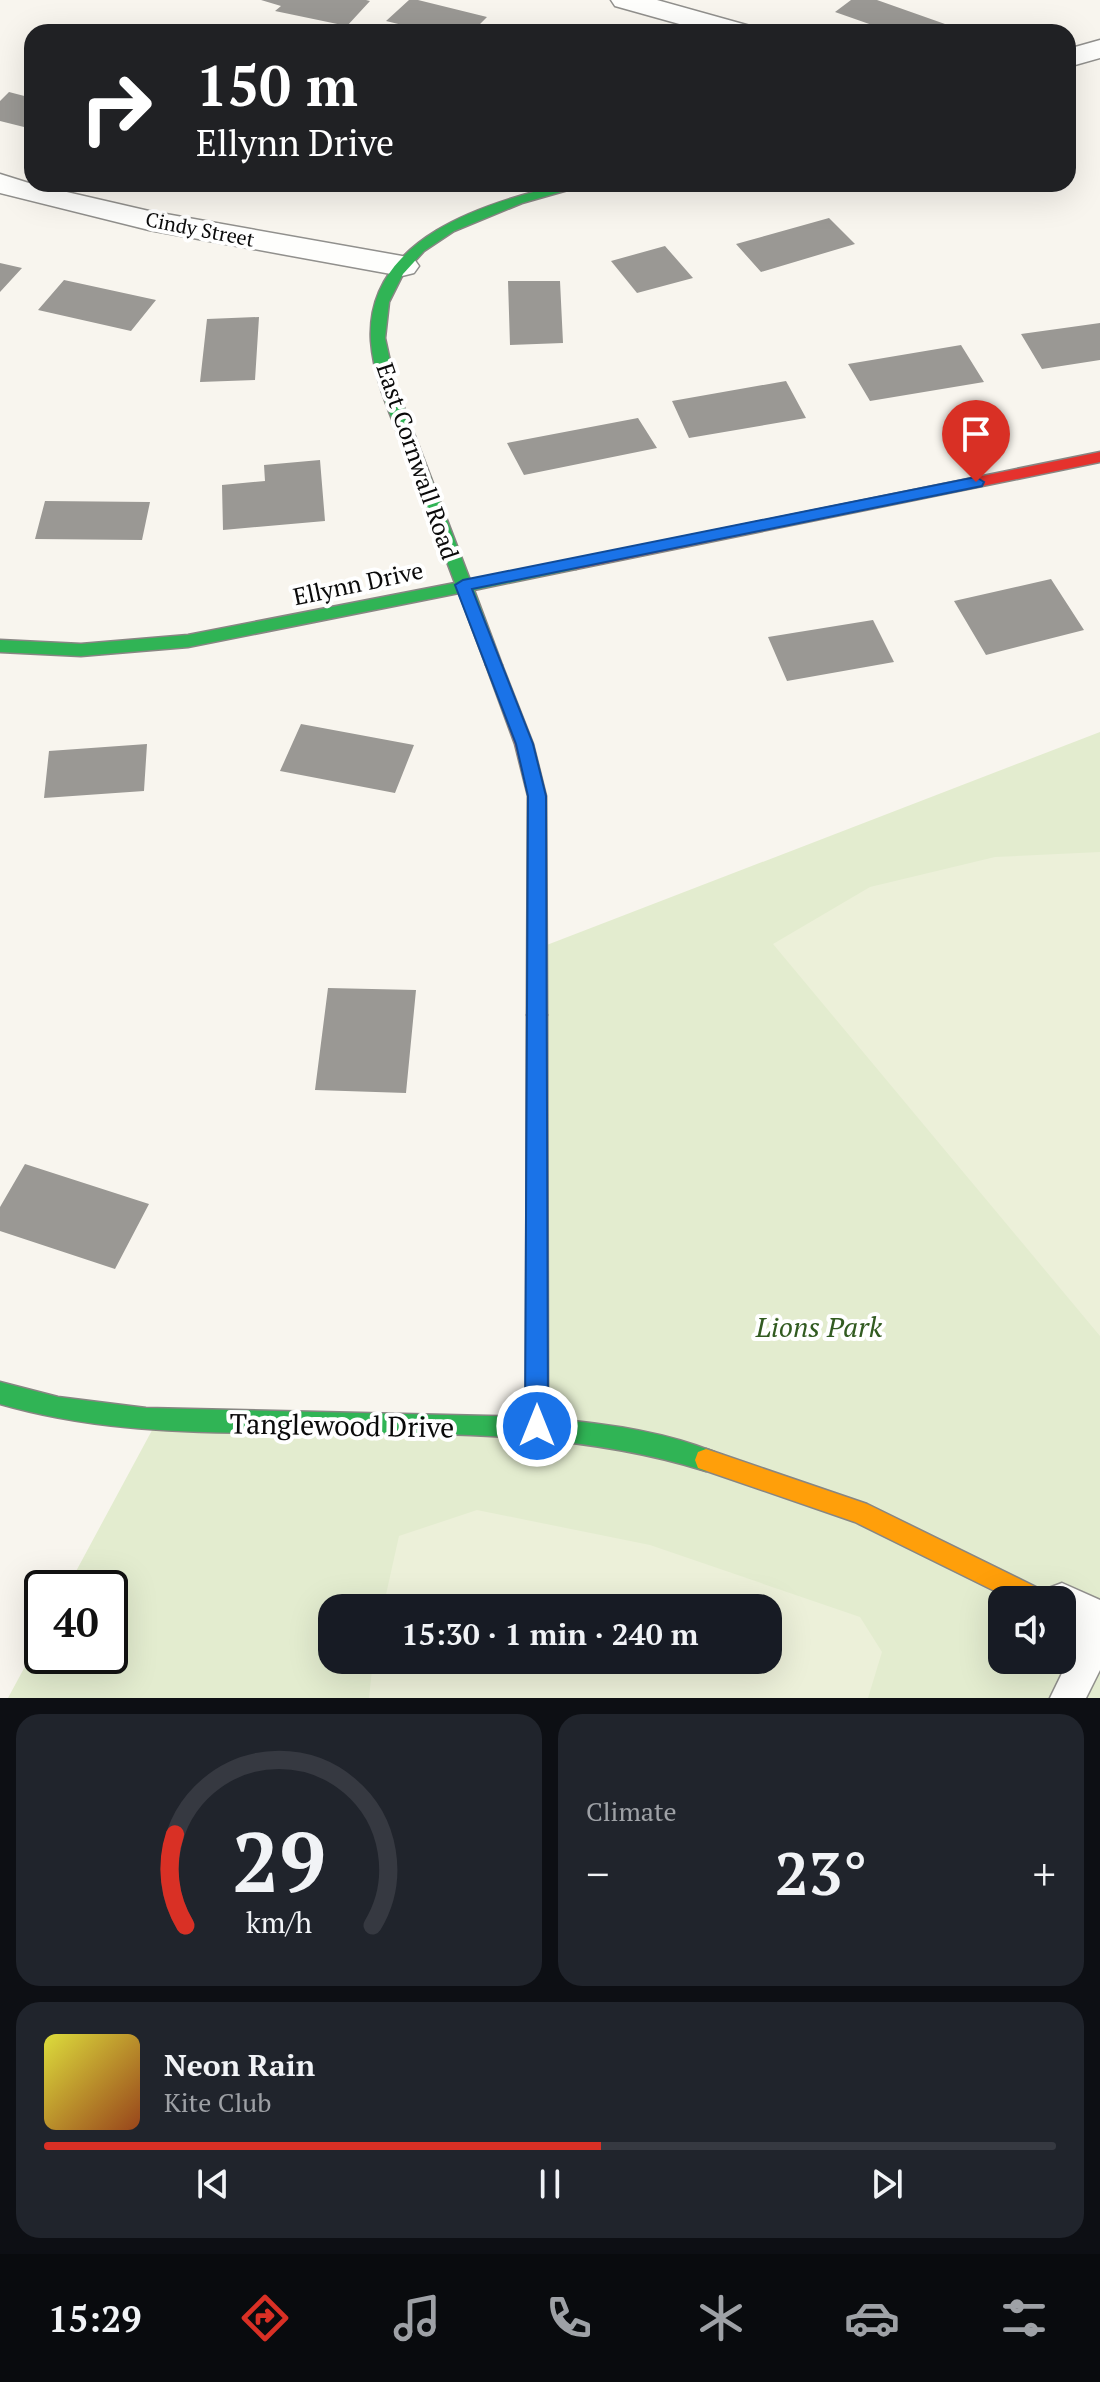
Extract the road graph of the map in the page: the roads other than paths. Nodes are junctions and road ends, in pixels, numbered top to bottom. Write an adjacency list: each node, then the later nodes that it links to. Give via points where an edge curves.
1 (625, 0): 2 (street)
2 (711, 24)
3 (1100, 49): 4 (street)
4 (1076, 56)
5 (0, 183): 6 (street, Cindy Street)
6 (24, 189)
7 (33, 192): 9 (street, Cindy Street, via 168,224)
8 (546, 192): 9 (street, East Cornwall Road, via 482,211 431,240)
9 (402, 266): 11 (street, East Cornwall Road, via 381,307 379,351)
10 (1100, 457): 11 (street, Ellynn Drive)
11 (463, 585): 12 (street, Ellynn Drive, via 142,648 62,651); 14 (street, East Cornwall Road, via 524,744 537,796)
12 (0, 646)
13 (0, 1393): 14 (street, Tanglewood Drive, via 43,1407 157,1421)
14 (537, 1426): 15 (street, Tanglewood Drive, via 675,1449 784,1483 859,1512)
15 (1010, 1586)
16 (1076, 1619): 17 (street)
17 (1100, 1631): 18 (lane)
18 (1068, 1698)

